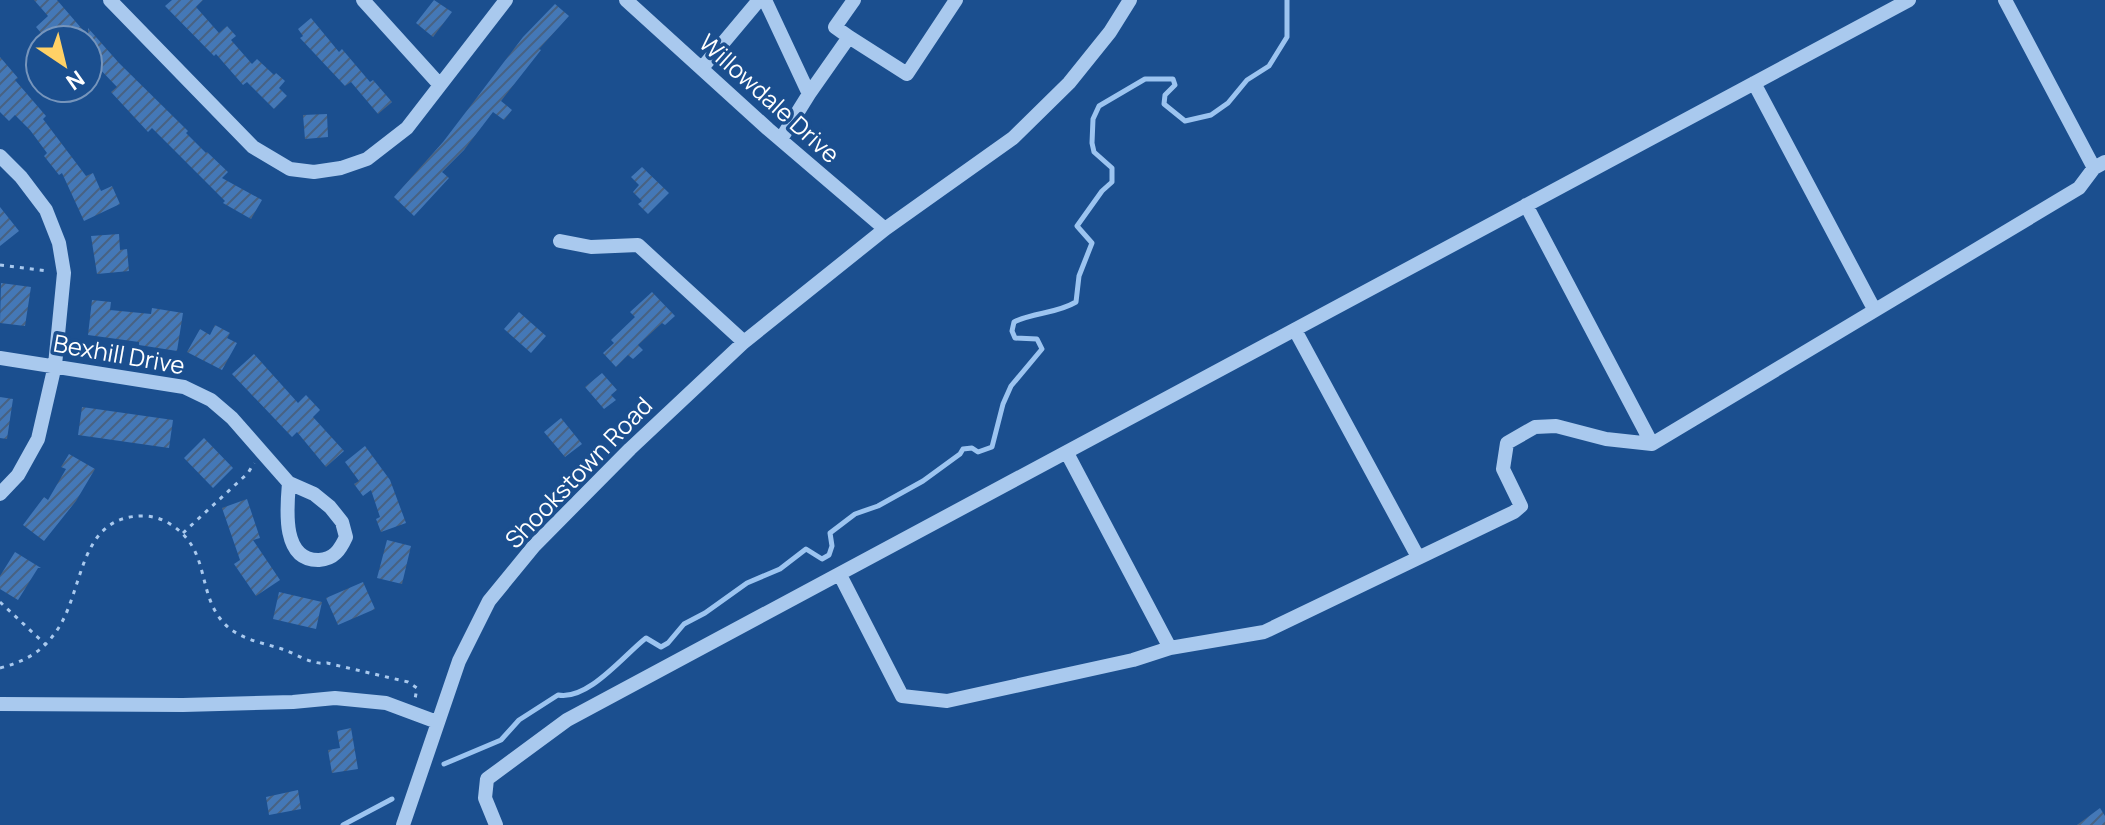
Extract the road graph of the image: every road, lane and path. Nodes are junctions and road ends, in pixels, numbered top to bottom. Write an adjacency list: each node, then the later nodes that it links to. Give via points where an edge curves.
1 (110, 0): 15 (street, via 253,147 290,169 314,172 367,159 407,128)
2 (363, 0): 15 (street)
3 (506, 0): 15 (street)
4 (626, 0): 13 (street, Willowdale Drive)
5 (759, 0): 13 (street)
6 (765, 0): 16 (street)
7 (854, 0): 12 (street, via 835,27)
8 (956, 0): 12 (street, via 907,74)
9 (1130, 0): 21 (street, Shookstown Road, via 1069,83 1013,138)
10 (1909, 0): 14 (street)
11 (2005, 0): 19 (street)
12 (849, 37): 16 (street)
13 (702, 68): 17 (street, Willowdale Drive)
14 (1754, 83): 20 (street); 25 (street)
15 (439, 84)
16 (809, 94): 17 (street)
17 (781, 139): 21 (street, Willowdale Drive)
18 (0, 156): 24 (street, via 46,210)
19 (2099, 165): 25 (street, via 2079,188)
20 (1526, 205): 26 (street); 30 (street)
21 (885, 229): 27 (street, Shookstown Road)
22 (560, 241): 27 (street, via 591,247 638,245)
23 (0, 265): 24 (path)
24 (64, 273): 29 (street)
25 (1874, 309): 30 (street)
26 (1295, 330): 32 (street); 36 (street)
27 (744, 342): 44 (street, Shookstown Road, via 580,498 489,601)
28 (0, 358): 29 (street, Bexhill Drive)
29 (55, 365): 31 (street, Bexhill Drive, via 184,387 211,400); 34 (street, via 38,439 18,475)
30 (1652, 444): 36 (street, via 1556,426 1535,427 1507,443 1503,469 1521,506)
31 (260, 450): 33 (street, Bexhill Drive); 35 (path, via 248,473)
32 (1067, 453): 37 (street); 40 (street)
33 (289, 483): 33 (street, Bexhill Drive, via 287,520 300,554 312,560 339,552 346,537 342,522 314,494)
34 (0, 494)
35 (183, 533): 39 (path, via 147,516 127,517 108,527 87,552 58,630); 43 (path, via 199,559 215,609 239,636 317,664 408,682 417,688)
36 (1418, 557): 40 (street, via 1264,632)
37 (840, 575): 40 (street, via 902,696 947,701); 46 (street, via 567,720 487,779 485,798)
38 (0, 602): 39 (path)
39 (46, 645): 41 (path, via 21,662)
40 (1170, 648)
41 (0, 668)
42 (0, 704): 43 (street, via 183,705 335,698 386,703)
43 (412, 713): 44 (street)
44 (437, 722): 45 (street, Shookstown Road)
45 (403, 825)
46 (496, 825)

